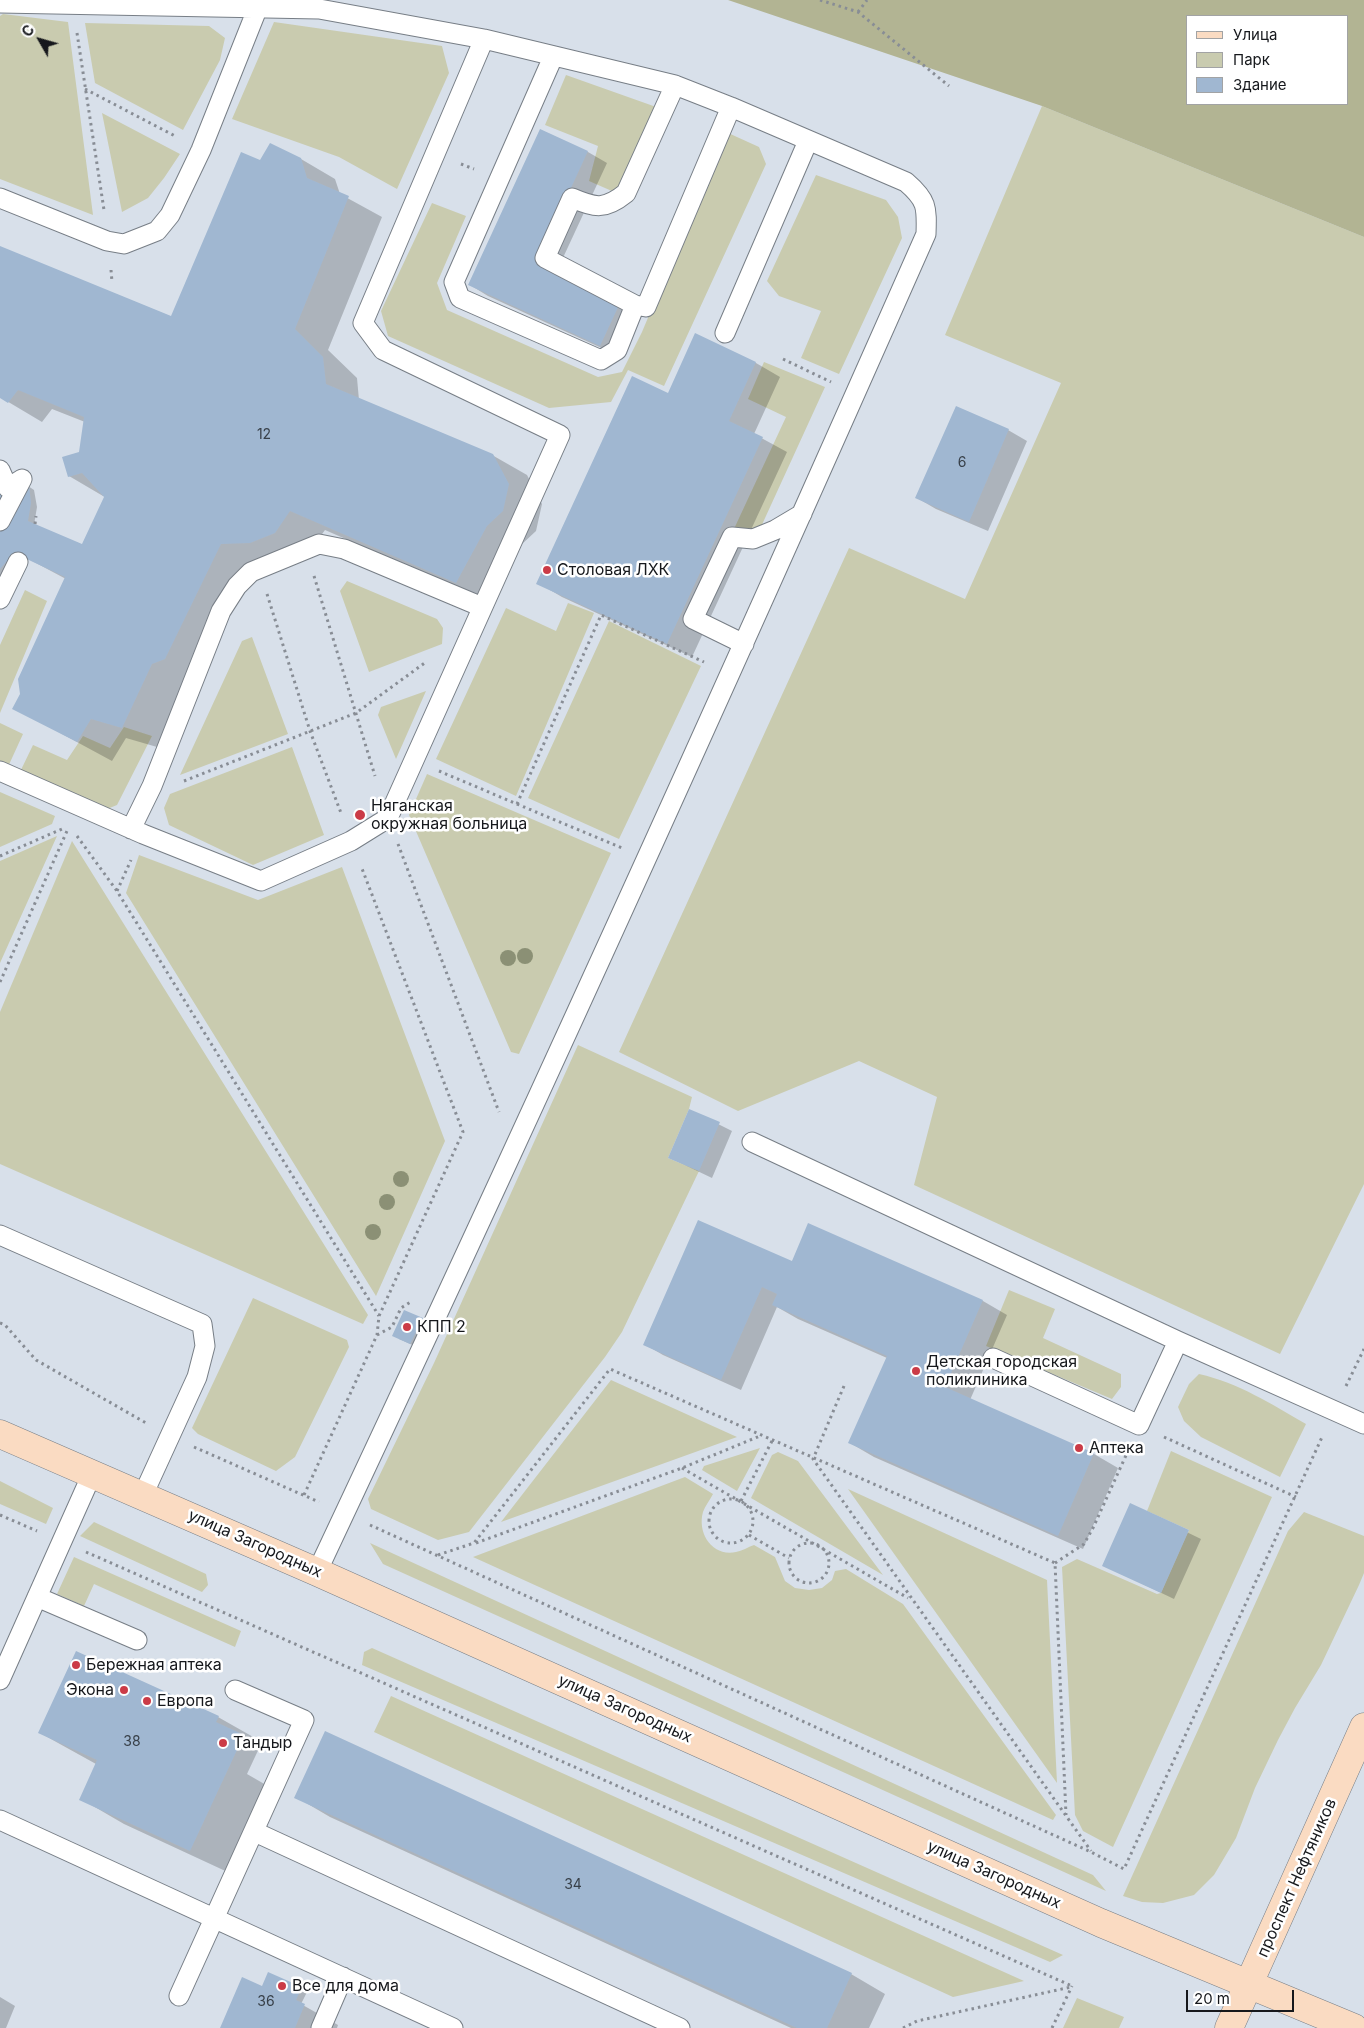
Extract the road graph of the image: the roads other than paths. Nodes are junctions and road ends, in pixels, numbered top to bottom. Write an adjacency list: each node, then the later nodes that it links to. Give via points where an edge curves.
1 (0, 3): 2 (lane)
2 (258, 6): 3 (lane, via 318,9); 8 (lane, via 201,150 170,214 157,231 124,244 107,242)
3 (484, 39): 4 (lane); 16 (lane, via 363,323 383,350 560,435)
4 (553, 57): 5 (lane); 9 (lane, via 454,282 460,298 602,360 616,350)
5 (675, 85): 6 (lane); 9 (lane, via 626,193 612,204 592,207 572,198 545,258)
6 (731, 107): 7 (lane); 9 (lane, via 646,306)
7 (808, 141): 10 (lane); 12 (lane, via 906,182 920,194 927,213 926,234)
8 (0, 198)
9 (635, 305)
10 (725, 334)
11 (0, 470): 13 (lane, via 8,488 22,479)
12 (802, 514): 17 (lane); 17 (lane, via 753,538 732,537 693,619)
13 (0, 521)
14 (18, 562): 15 (lane)
15 (0, 599)
16 (482, 607): 19 (lane, via 388,818 351,841 261,881); 19 (lane, via 344,549 319,544 251,572 236,586 221,611)
17 (744, 644): 28 (lane)
18 (0, 771): 19 (lane)
19 (137, 832)
20 (752, 1142): 22 (lane)
21 (0, 1235): 27 (lane, via 202,1324 205,1346 197,1377)
22 (1178, 1341): 23 (lane, via 1140,1425); 24 (lane)
23 (993, 1358)
24 (1364, 1424)
25 (0, 1434): 26 (main road, улица Загородных)
26 (92, 1474): 27 (main road, улица Загородных); 29 (lane)
27 (143, 1495): 28 (main road, улица Загородных)
28 (318, 1572): 38 (main road, улица Загородных, via 1101,1923)
29 (37, 1597): 30 (lane); 31 (lane)
30 (137, 1640)
31 (0, 1680)
32 (235, 1690): 35 (lane, via 304,1720)
33 (1364, 1727): 38 (main road, проспект Нефтяников)
34 (0, 1820): 36 (lane)
35 (255, 1832): 36 (lane); 42 (lane)
36 (215, 1919): 37 (lane); 39 (lane)
37 (343, 1978): 40 (lane); 41 (lane)
38 (1249, 1985): 43 (main road, проспект Нефтяников); 44 (main road, улица Загородных)
39 (179, 1996)
40 (321, 2028)
41 (453, 2028)
42 (680, 2028)
43 (1229, 2028)
44 (1354, 2028)

